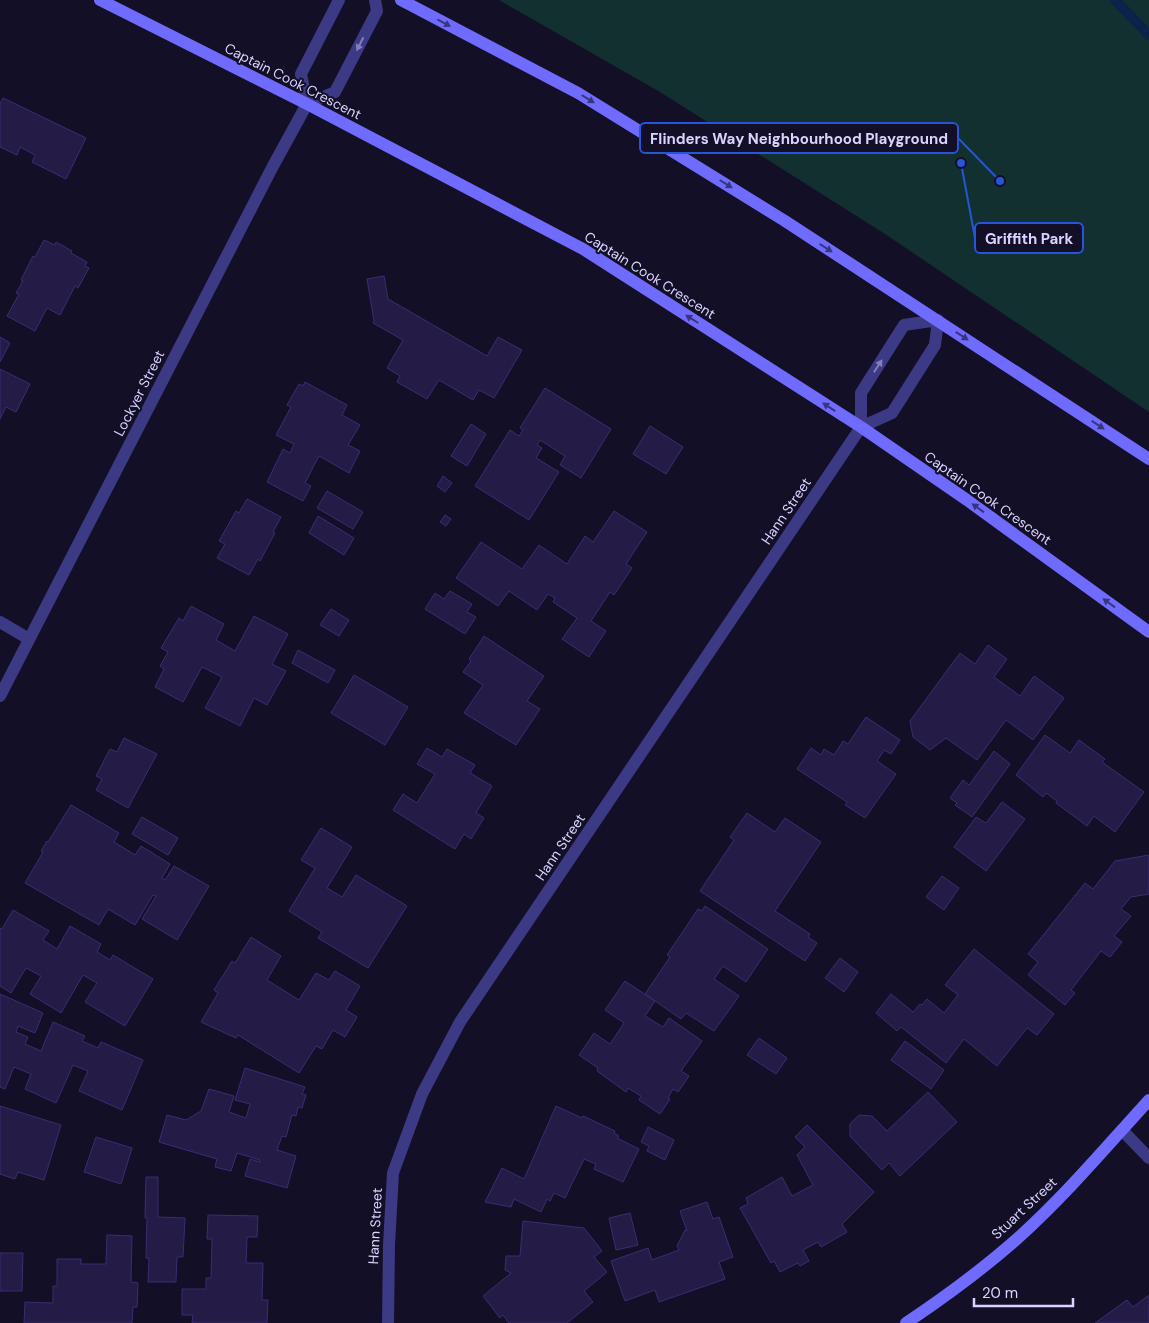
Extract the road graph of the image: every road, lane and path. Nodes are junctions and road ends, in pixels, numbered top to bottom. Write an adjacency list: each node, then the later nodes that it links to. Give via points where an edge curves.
1 (100, 0): 5 (main road, Captain Cook Crescent)
2 (339, 0): 5 (street, via 301,74)
3 (375, 0): 5 (street, one-way to 5, via 377,11 335,92)
4 (401, 0): 6 (main road, one-way to 6, via 578,94 786,221)
5 (307, 104): 7 (main road, Captain Cook Crescent, one-way to 5, via 583,249); 11 (street, Lockyer Street)
6 (938, 320): 7 (street, via 935,345 892,413); 7 (street, one-way to 6, via 861,393 904,325); 8 (main road, one-way to 8)
7 (861, 427): 10 (main road, Captain Cook Crescent, one-way to 7); 16 (street, Hann Street, via 460,1022 434,1070 393,1173)
8 (1149, 459)
9 (0, 622): 11 (street)
10 (1149, 632)
11 (29, 639): 12 (street, Lockyer Street)
12 (0, 696)
13 (1149, 1100): 14 (main road, Stuart Street)
14 (1122, 1130): 15 (street); 17 (main road, Stuart Street, via 1018,1238)
15 (1149, 1158)
16 (388, 1323)
17 (906, 1323)

